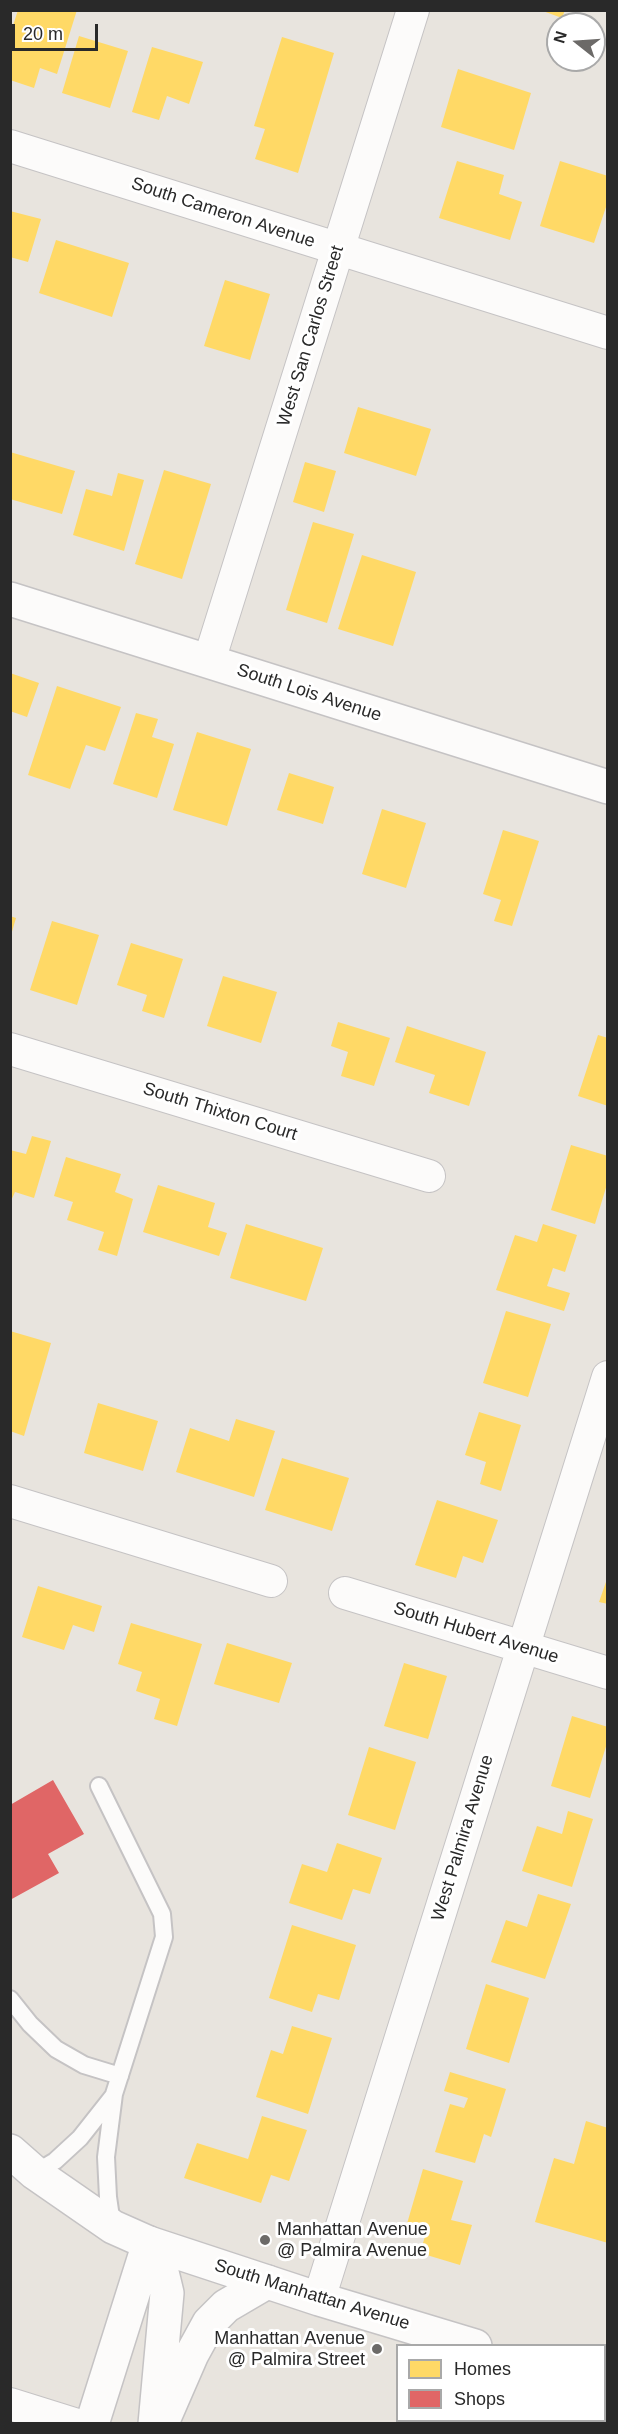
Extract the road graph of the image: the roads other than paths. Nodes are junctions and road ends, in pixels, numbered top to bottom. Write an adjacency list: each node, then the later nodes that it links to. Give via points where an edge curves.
1 (413, 10): 3 (street, West San Carlos Street)
2 (10, 146): 3 (street, South Cameron Avenue)
3 (339, 249): 4 (street, South Cameron Avenue); 6 (street, West San Carlos Street)
4 (608, 333)
5 (10, 599): 6 (street, South Lois Avenue)
6 (209, 661): 7 (street, South Lois Avenue)
7 (608, 787)
8 (10, 1049): 9 (street, South Thixton Court)
9 (429, 1176)
10 (608, 1377): 14 (street, West Palmira Avenue)
11 (10, 1501): 12 (street)
12 (271, 1581)
13 (345, 1593): 14 (street, South Hubert Avenue)
14 (523, 1647): 15 (street, South Hubert Avenue); 24 (street, West Palmira Avenue)
15 (608, 1673)
16 (99, 1786): 18 (lane, via 162,1914 164,1937)
17 (10, 1999): 18 (lane, via 56,2049 84,2065)
18 (120, 2076): 19 (lane)
19 (114, 2094): 20 (lane, via 80,2139 55,2161); 21 (lane, via 106,2157)
20 (19, 2165): 21 (street, South Manhattan Avenue)
21 (113, 2227): 22 (street, South Manhattan Avenue)
22 (149, 2243): 23 (street, South Manhattan Avenue); 28 (street); 29 (street, via 167,2293)
23 (267, 2282): 24 (street, South Manhattan Avenue); 30 (street, via 226,2306 208,2323)
24 (319, 2299): 25 (street, South Manhattan Avenue)
25 (468, 2344)
26 (10, 2404): 27 (street)
27 (74, 2424)
28 (92, 2424)
29 (155, 2424)
30 (162, 2424)

